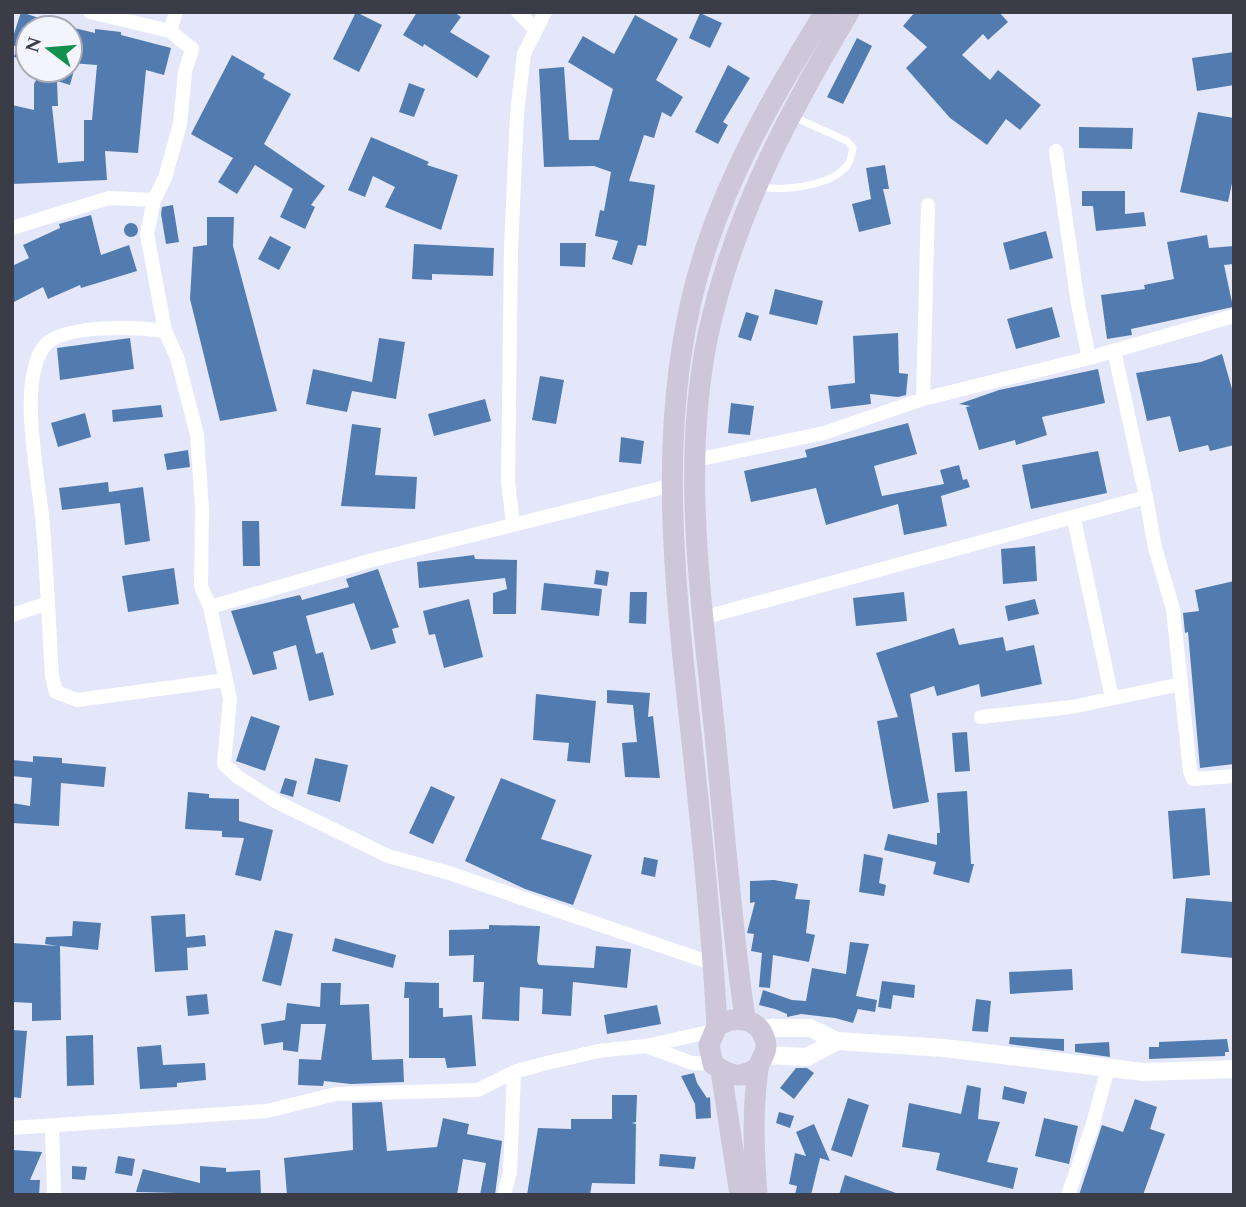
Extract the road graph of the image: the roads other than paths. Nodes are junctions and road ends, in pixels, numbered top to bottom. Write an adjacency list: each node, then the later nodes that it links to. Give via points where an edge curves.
1 (90, 12): 8 (street)
2 (176, 12): 8 (street)
3 (518, 12): 7 (street)
4 (544, 12): 7 (street)
5 (825, 12): 21 (main road, via 739,160 705,250 678,374 672,427)
6 (849, 12): 9 (main road)
7 (536, 29): 24 (street, via 520,73 513,188 508,481)
8 (170, 31): 12 (street, via 191,49 177,135)
9 (788, 115): 11 (main road); 11 (lane, via 847,141 853,148 848,164 806,186 780,191)
10 (1056, 151): 18 (street)
11 (757, 186): 20 (main road, via 708,338)
12 (154, 200): 14 (street, via 109,198); 16 (street, via 147,234)
13 (928, 205): 19 (street)
14 (12, 228)
15 (1234, 316): 17 (street)
16 (165, 331): 25 (street, via 109,327 49,341 42,349 32,386 33,452); 26 (street, via 177,357 197,435 201,587)
17 (1114, 350): 18 (street); 22 (street)
18 (1089, 358): 19 (street)
19 (923, 399): 20 (street, via 824,433)
20 (696, 460): 28 (main road)
21 (673, 485): 24 (street); 34 (main road, via 682,655)
22 (1146, 497): 23 (street); 30 (street, via 1173,609)
23 (1074, 519): 28 (street); 31 (street)
24 (513, 524): 26 (street)
25 (48, 603): 27 (street); 29 (street, via 52,676 56,692 64,697 111,697)
26 (211, 607): 29 (street)
27 (12, 615)
28 (702, 618): 35 (main road, via 734,941)
29 (226, 680): 34 (street, via 230,699 224,764 277,802 388,856)
30 (1181, 684): 31 (street); 33 (street, via 1193,779)
31 (1112, 698): 32 (street)
32 (981, 717)
33 (1234, 776)
34 (714, 964): 36 (main road)
35 (752, 1024): 36 (main road, via 726,1021); 37 (street, via 810,1028); 39 (main road, via 766,1042)
36 (715, 1029): 38 (street); 40 (main road, via 709,1045)
37 (837, 1041): 39 (street, via 807,1057); 41 (street, via 944,1048)
38 (646, 1045): 40 (street); 43 (street, via 598,1051)
39 (761, 1061): 40 (main road, via 738,1076); 49 (main road, via 753,1138)
40 (717, 1068): 48 (main road)
41 (1108, 1068): 42 (street, via 1180,1073); 50 (street)
42 (1234, 1069)
43 (514, 1072): 44 (street, via 478,1090 336,1094 267,1111); 47 (street, via 510,1172)
44 (52, 1126): 45 (street); 46 (street)
45 (12, 1128)
46 (54, 1195)
47 (504, 1195)
48 (740, 1195)
49 (757, 1195)
50 (1068, 1195)

